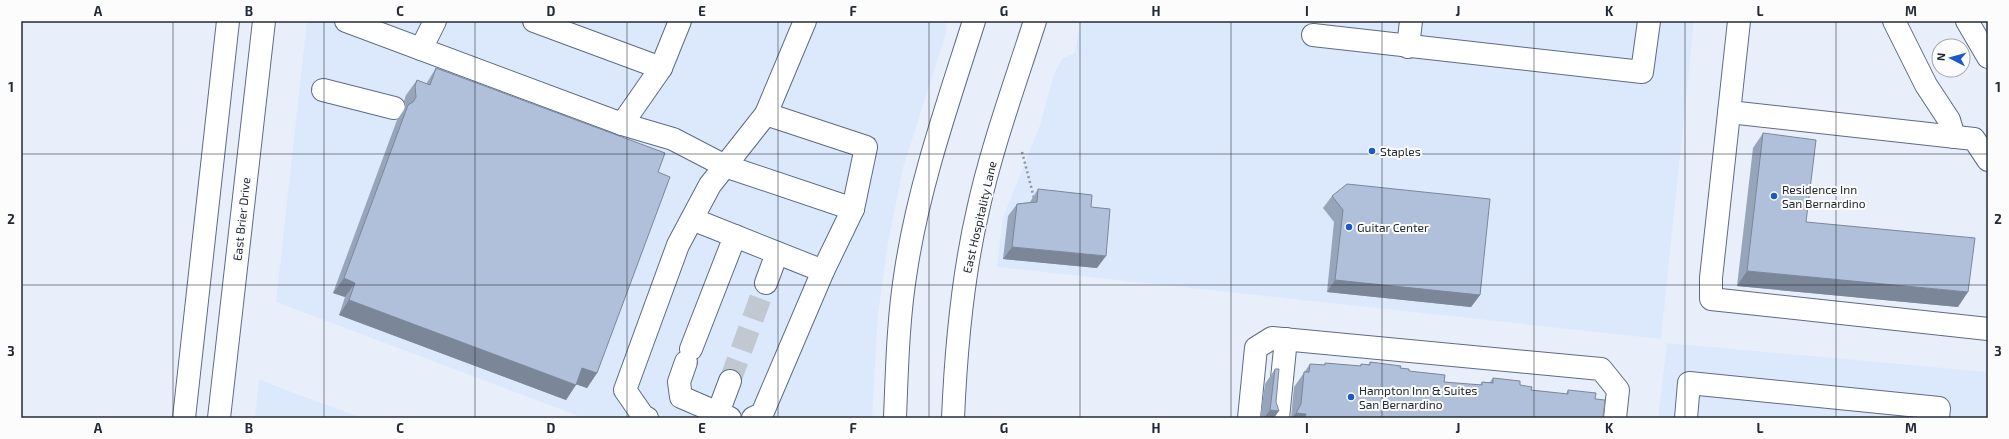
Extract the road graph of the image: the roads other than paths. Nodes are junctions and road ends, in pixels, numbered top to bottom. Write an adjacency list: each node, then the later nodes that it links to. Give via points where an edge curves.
1 (228, 21): 34 (street)
2 (264, 21): 35 (street, East Brier Drive)
3 (346, 21): 17 (street)
4 (435, 21): 17 (street)
5 (534, 21): 19 (street)
6 (680, 21): 19 (street)
7 (805, 21): 23 (street)
8 (974, 21): 44 (street, via 936,141 907,263 898,345)
9 (1035, 21): 45 (street, East Hospitality Lane, via 988,168 978,210 964,284 956,356)
10 (1411, 21): 16 (street)
11 (1649, 21): 16 (street, via 1642,72)
12 (1739, 21): 22 (street)
13 (1894, 21): 25 (street, via 1926,85 1949,120)
14 (1967, 21): 18 (street)
15 (1313, 35): 16 (street)
16 (1408, 47)
17 (421, 49): 24 (street)
18 (1988, 57)
19 (661, 68): 24 (street)
20 (323, 90): 21 (street)
21 (394, 108)
22 (1729, 112): 25 (street); 36 (street, via 1711,278 1711,299)
23 (766, 114): 27 (street); 28 (street, via 866,147)
24 (622, 124): 27 (street, via 673,139)
25 (1954, 137): 26 (street, via 1974,139)
26 (1988, 160)
27 (725, 166): 28 (street); 29 (street, via 710,186)
28 (853, 209): 32 (street)
29 (692, 219): 30 (street); 42 (street, via 678,245 625,390)
30 (735, 236): 31 (street); 39 (street, via 679,382 681,397)
31 (777, 253): 32 (street); 33 (street)
32 (823, 271): 43 (street, via 762,414)
33 (766, 282)
34 (198, 288): 35 (street); 40 (street)
35 (232, 295): 41 (street, East Brier Drive)
36 (1988, 329)
37 (1286, 339): 46 (street, via 1272,338 1256,348); 47 (street); 48 (street, via 1601,369 1618,390)
38 (730, 381): 39 (street)
39 (724, 415)
40 (184, 418)
41 (219, 418)
42 (646, 418)
43 (753, 418)
44 (895, 418)
45 (953, 418)
46 (1249, 418)
47 (1278, 418)
48 (1615, 418)
49 (1686, 418): 50 (street, via 1689,383 1939,408)
50 (1938, 418)

